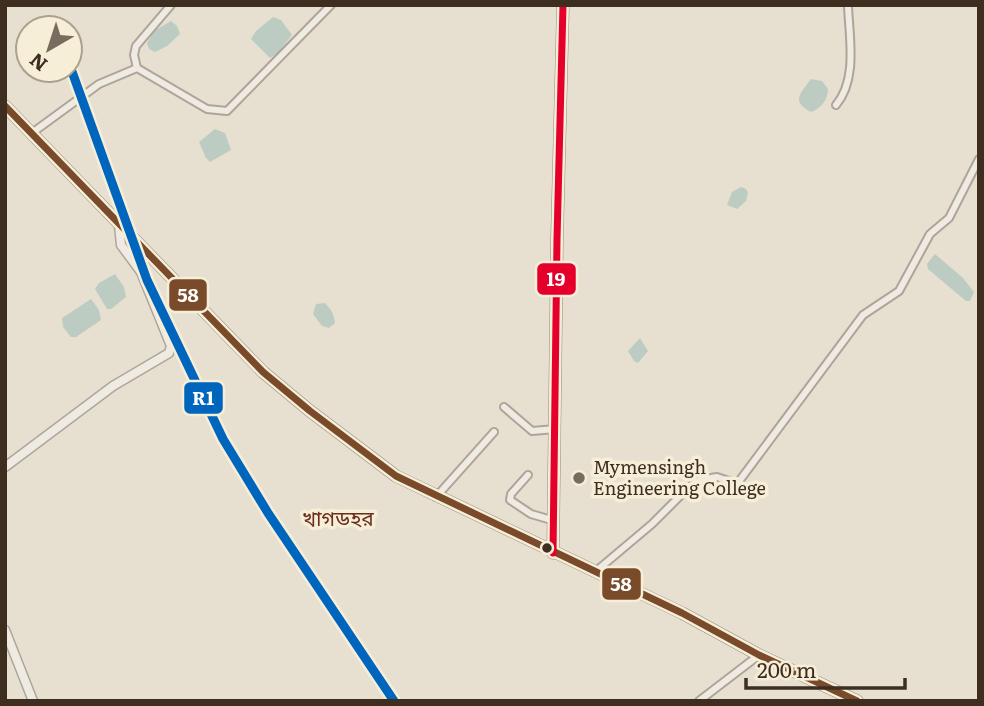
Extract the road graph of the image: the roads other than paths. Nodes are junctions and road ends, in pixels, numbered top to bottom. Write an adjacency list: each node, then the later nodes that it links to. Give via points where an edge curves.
1 (171, 5): 5 (street, via 136,46)
2 (331, 5): 5 (street, via 227,111 207,109)
3 (563, 5): 12 (highway)
4 (848, 5): 6 (street, via 850,64 844,94)
5 (137, 68): 8 (street, via 99,84)
6 (836, 104)
7 (5, 106): 8 (highway)
8 (32, 133): 10 (highway)
9 (979, 159): 19 (street, via 949,218 930,234 899,291 863,315 740,480 699,480)
10 (119, 225): 14 (street, via 121,245 141,272 171,346 169,353 113,386); 16 (highway, via 263,372 379,464)
11 (504, 407): 12 (street, via 532,431)
12 (556, 429): 17 (highway)
13 (494, 432): 16 (street)
14 (5, 467)
15 (528, 475): 17 (street, via 510,500 531,514)
16 (436, 496): 18 (highway)
17 (555, 521): 18 (highway)
18 (553, 553): 19 (highway)
19 (595, 572): 21 (highway)
20 (5, 630): 22 (street)
21 (759, 655): 23 (street); 24 (highway)
22 (33, 701)
23 (699, 701)
24 (856, 701)

